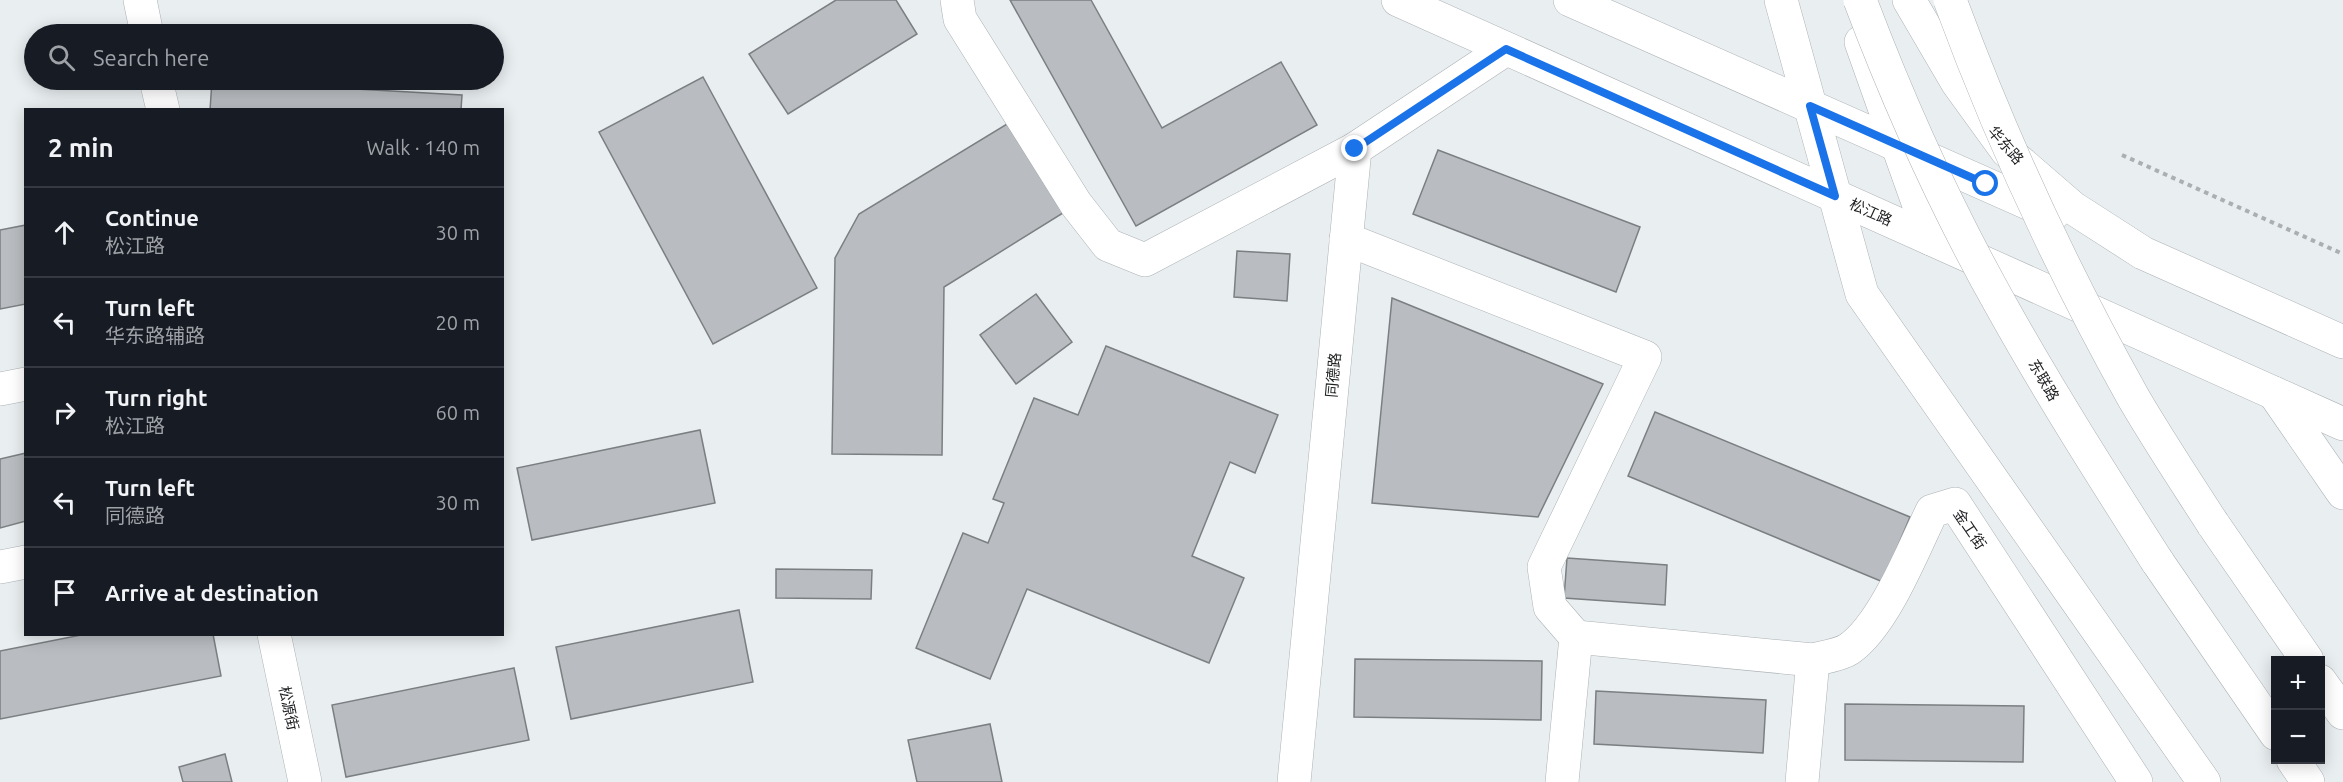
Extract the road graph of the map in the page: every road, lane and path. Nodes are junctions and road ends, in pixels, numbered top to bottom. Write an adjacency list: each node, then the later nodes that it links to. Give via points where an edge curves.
1 (140, 0): 11 (main road)
2 (957, 0): 18 (main road, via 960,19 1076,204 1108,245 1145,260)
3 (1398, 0): 12 (main road, 松江路)
4 (1570, 0): 15 (main road)
5 (1781, 0): 15 (main road)
6 (1846, 0): 17 (main road)
7 (1860, 0): 39 (main road, 东联路, bridge, via 1932,171 2002,308 2157,561)
8 (1909, 0): 13 (main road, 华东路)
9 (1927, 0): 13 (main road)
10 (1950, 0): 35 (main road, bridge, via 2014,159 2134,398 2213,524)
11 (145, 24)
12 (1506, 49): 18 (main road); 20 (main road, 松江路)
13 (1957, 82): 23 (main road, 华东路, via 2007,151 2073,208)
14 (158, 90): 16 (main road)
15 (1810, 106): 17 (main road); 20 (main road)
16 (163, 108)
17 (1897, 145): 22 (main road); 23 (main road)
18 (1355, 149): 21 (main road, 同德路)
19 (2122, 155): 24 (path)
20 (1835, 196): 22 (main road, 松江路); 46 (main road, via 1862,294)
21 (1346, 239): 34 (main road, via 1645,357 1544,567 1550,607); 42 (main road, 同德路)
22 (1931, 239): 28 (main road, 松江路)
23 (2142, 253): 25 (main road)
24 (2343, 254)
25 (2343, 342)
26 (24, 384): 27 (main road)
27 (0, 389)
28 (2274, 393): 29 (main road, 松江路); 30 (main road)
29 (2343, 424)
30 (2343, 493)
31 (24, 562): 32 (main road)
32 (0, 567)
33 (274, 636): 41 (main road, 松源街)
34 (1576, 637): 36 (main road); 43 (main road)
35 (2304, 656)
36 (1813, 660): 44 (main road); 45 (main road, 金工街, via 1848,650 1872,625 1894,591 1932,511 1955,504)
37 (2325, 688): 38 (main road)
38 (2343, 713)
39 (2271, 727)
40 (2296, 764): 47 (main road)
41 (305, 782)
42 (1294, 782)
43 (1562, 782)
44 (1802, 782)
45 (2136, 782)
46 (2204, 782)
47 (2308, 782)

